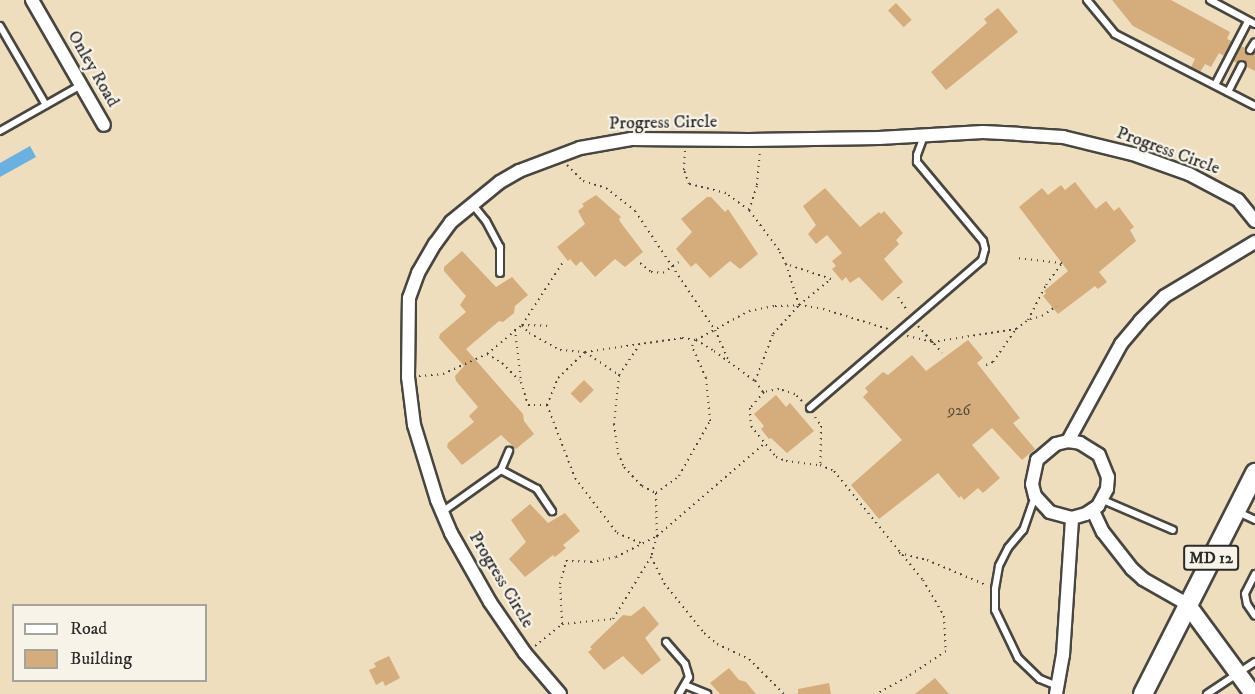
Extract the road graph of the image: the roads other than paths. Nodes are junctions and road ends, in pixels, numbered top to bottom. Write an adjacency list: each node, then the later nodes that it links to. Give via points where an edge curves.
1 (32, 0): 10 (street, Onley Road)
2 (1087, 0): 9 (lane, via 1115,34)
3 (1210, 0): 4 (lane)
4 (1252, 22): 9 (lane)
5 (0, 26): 12 (lane)
6 (1255, 42): 7 (lane)
7 (1250, 50)
8 (1242, 65): 11 (lane)
9 (1215, 85): 11 (lane)
10 (81, 86): 12 (lane); 14 (street, Onley Road)
11 (1228, 92): 13 (lane)
12 (46, 105): 15 (lane)
13 (1255, 105)
14 (104, 125)
15 (0, 131)
16 (924, 135): 17 (street, Progress Circle, via 603,142 519,171); 18 (street, Progress Circle, via 983,132 1063,137 1133,154 1226,192); 21 (lane, via 917,162 978,234 985,249 977,267)
17 (472, 204): 20 (lane, via 500,247); 31 (street, Progress Circle, via 451,222 435,244 409,298 408,377 414,425)
18 (1255, 221)
19 (1255, 243): 22 (street, via 1165,296 1140,321 1121,344)
20 (500, 273)
21 (810, 408)
22 (1068, 441): 26 (street, via 1045,450 1037,460 1032,478); 27 (street, via 1080,443 1099,455 1108,477)
23 (508, 451): 24 (lane)
24 (501, 470): 28 (lane, via 537,489); 31 (lane)
25 (1255, 473): 30 (main road, MD 12)
26 (1035, 496): 32 (street, via 1050,512); 42 (lane, via 1023,530 999,566 995,610 1018,658)
27 (1103, 500): 29 (street); 34 (lane)
28 (552, 511)
29 (1093, 511): 32 (street); 36 (street, via 1102,532 1132,569)
30 (1235, 511): 33 (lane); 36 (main road, MD 12)
31 (442, 512): 43 (street, Progress Circle, via 490,602 525,653)
32 (1072, 518): 42 (street, via 1063,656)
33 (1255, 520)
34 (1173, 530)
35 (1255, 574): 37 (lane, via 1245,594)
36 (1187, 604): 40 (street); 46 (main road, MD 12)
37 (1255, 616)
38 (666, 642): 41 (lane, via 685,664)
39 (1255, 662): 40 (lane)
40 (1239, 673): 47 (lane); 48 (street)
41 (685, 685): 44 (lane); 45 (lane)
42 (1057, 690)
43 (560, 694)
44 (679, 694)
45 (707, 694)
46 (1143, 694)
47 (1207, 694)
48 (1253, 694)

